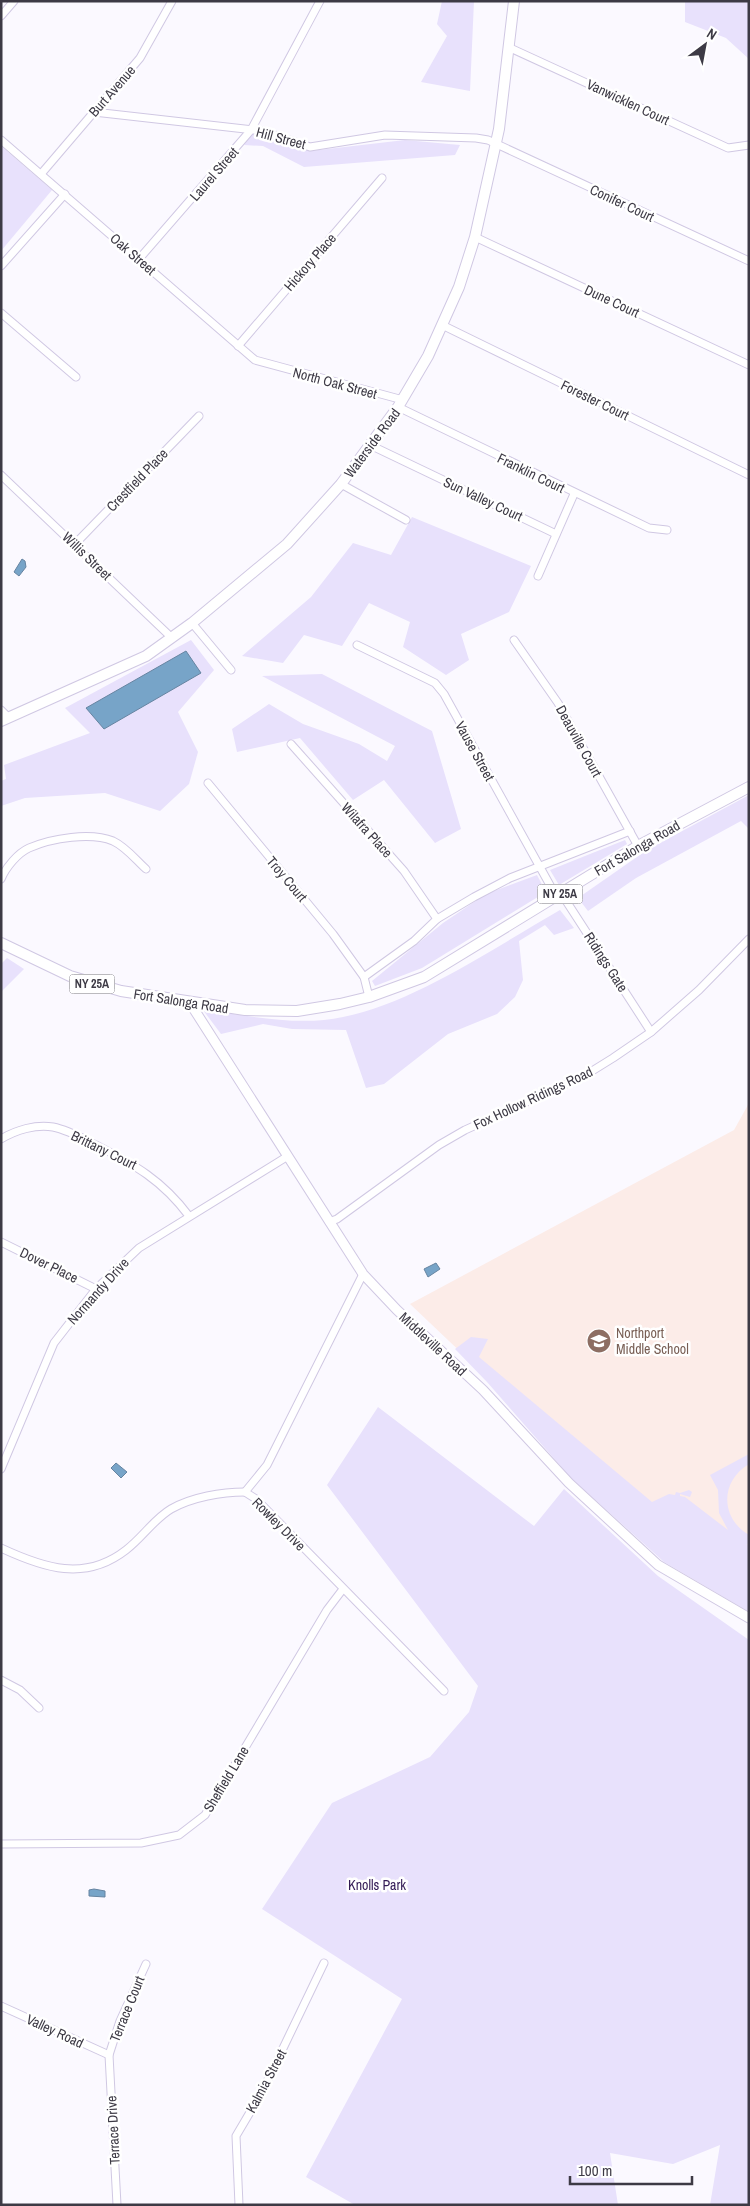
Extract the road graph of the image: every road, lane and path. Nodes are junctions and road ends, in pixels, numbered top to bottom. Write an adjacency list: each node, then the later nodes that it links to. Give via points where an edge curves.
1 (14, 1): 5 (street)
2 (172, 1): 7 (street, Burt Avenue, via 140,58)
3 (320, 1): 8 (street, Laurel Street)
4 (514, 1): 6 (main road, Waterside Road)
5 (1, 16)
6 (508, 47): 10 (main road, Waterside Road); 11 (street, Vanwicklen Court, via 728,148)
7 (94, 112): 8 (street, Hill Street); 12 (street, Burt Avenue)
8 (251, 130): 10 (street, Hill Street, via 310,147 385,135 476,138); 16 (street, Laurel Street)
9 (1, 140): 12 (street, Oak Street)
10 (496, 143): 15 (main road, Waterside Road); 17 (street, Conifer Court)
11 (749, 145)
12 (41, 174): 14 (street, Oak Street)
13 (382, 178): 21 (street, Hickory Place)
14 (65, 194): 16 (street, Oak Street); 18 (street)
15 (474, 237): 20 (main road, Waterside Road, via 459,287); 23 (street, Dune Court)
16 (139, 258): 21 (street, Oak Street)
17 (749, 261)
18 (1, 266)
19 (1, 313): 24 (street)
20 (442, 326): 25 (main road, Waterside Road); 29 (street, Forester Court)
21 (238, 346): 22 (street, Oak Street)
22 (267, 365): 25 (street, North Oak Street)
23 (749, 365)
24 (76, 378)
25 (400, 404): 27 (main road, Waterside Road); 31 (street, Franklin Court)
26 (199, 416): 35 (street, Crestfield Place)
27 (370, 445): 30 (main road, Waterside Road); 34 (street, Sun Valley Court)
28 (1, 475): 35 (street, Willis Street)
29 (749, 475)
30 (341, 484): 32 (street); 37 (main road, Waterside Road, via 288,544)
31 (574, 494): 33 (street, Franklin Court, via 649,528); 34 (street)
32 (406, 520)
33 (667, 530)
34 (556, 534): 36 (street)
35 (75, 544): 38 (street, Willis Street)
36 (538, 576)
37 (192, 623): 38 (main road, Waterside Road); 41 (street)
38 (172, 638): 42 (main road, Waterside Road, via 146,656)
39 (514, 640): 46 (street, Deauville Court, via 558,703)
40 (357, 645): 48 (street, Vause Street, via 435,683)
41 (231, 670)
42 (4, 716)
43 (291, 744): 52 (street, Wilafra Place, via 404,871)
44 (208, 783): 55 (street, Troy Court, via 333,934)
45 (749, 787): 47 (main road, Fort Salonga Road / NY 25A)
46 (630, 831): 47 (street, Deauville Court); 48 (street, Fort Salonga Road)
47 (638, 846): 51 (main road, Fort Salonga Road / NY 25A)
48 (539, 867): 51 (street, Vause Street); 52 (street, Fort Salonga Road, via 510,878)
49 (146, 869): 50 (street, via 113,841 94,837 46,842 28,848 13,861)
50 (1, 879)
51 (558, 894): 56 (main road, Fort Salonga Road / NY 25A, via 424,976); 58 (street, Ridings Gate)
52 (437, 919): 55 (street, Fort Salonga Road, via 414,941)
53 (749, 939): 58 (street, Fox Hollow Ridings Road, via 699,990)
54 (1, 943): 57 (main road, Fort Salonga Road / NY 25A, via 92,984)
55 (364, 977): 56 (street)
56 (369, 997): 57 (main road, Fort Salonga Road / NY 25A, via 297,1011 245,1010)
57 (190, 1003): 60 (street, Middleville Road)
58 (651, 1032): 62 (street, Fox Hollow Ridings Road, via 584,1076 472,1126 439,1145)
59 (1, 1139): 61 (street, Brittany Court, via 29,1128 53,1127 75,1135 154,1177)
60 (288, 1156): 61 (street, Normandy Drive); 62 (street, Middleville Road)
61 (190, 1216): 65 (street, Normandy Drive, via 139,1248)
62 (329, 1222): 64 (street, Middleville Road)
63 (1, 1242): 65 (street, Dover Place)
64 (362, 1274): 67 (street, Rowley Drive, via 267,1465); 70 (street, Middleville Road, via 483,1390 569,1483 658,1565)
65 (96, 1289): 66 (street, Normandy Drive, via 54,1343)
66 (1, 1469)
67 (245, 1492): 68 (street, via 205,1498 172,1508 126,1551 92,1566 58,1569); 69 (street, Rowley Drive, via 256,1499)
68 (1, 1548)
69 (344, 1589): 72 (street, Rowley Drive); 74 (street, Sheffield Lane, via 327,1610 205,1815 192,1826 179,1834 141,1843)
70 (749, 1618)
71 (1, 1680): 73 (street, via 20,1690)
72 (444, 1691)
73 (40, 1708)
74 (1, 1844)
75 (324, 1963): 80 (street, Kalmia Street, via 262,2092 236,2136)
76 (146, 1964): 78 (street, Terrace Court, via 120,2021)
77 (1, 2006): 78 (street, Valley Road)
78 (109, 2055): 79 (street, Terrace Drive)
79 (117, 2205)
80 (239, 2205)

